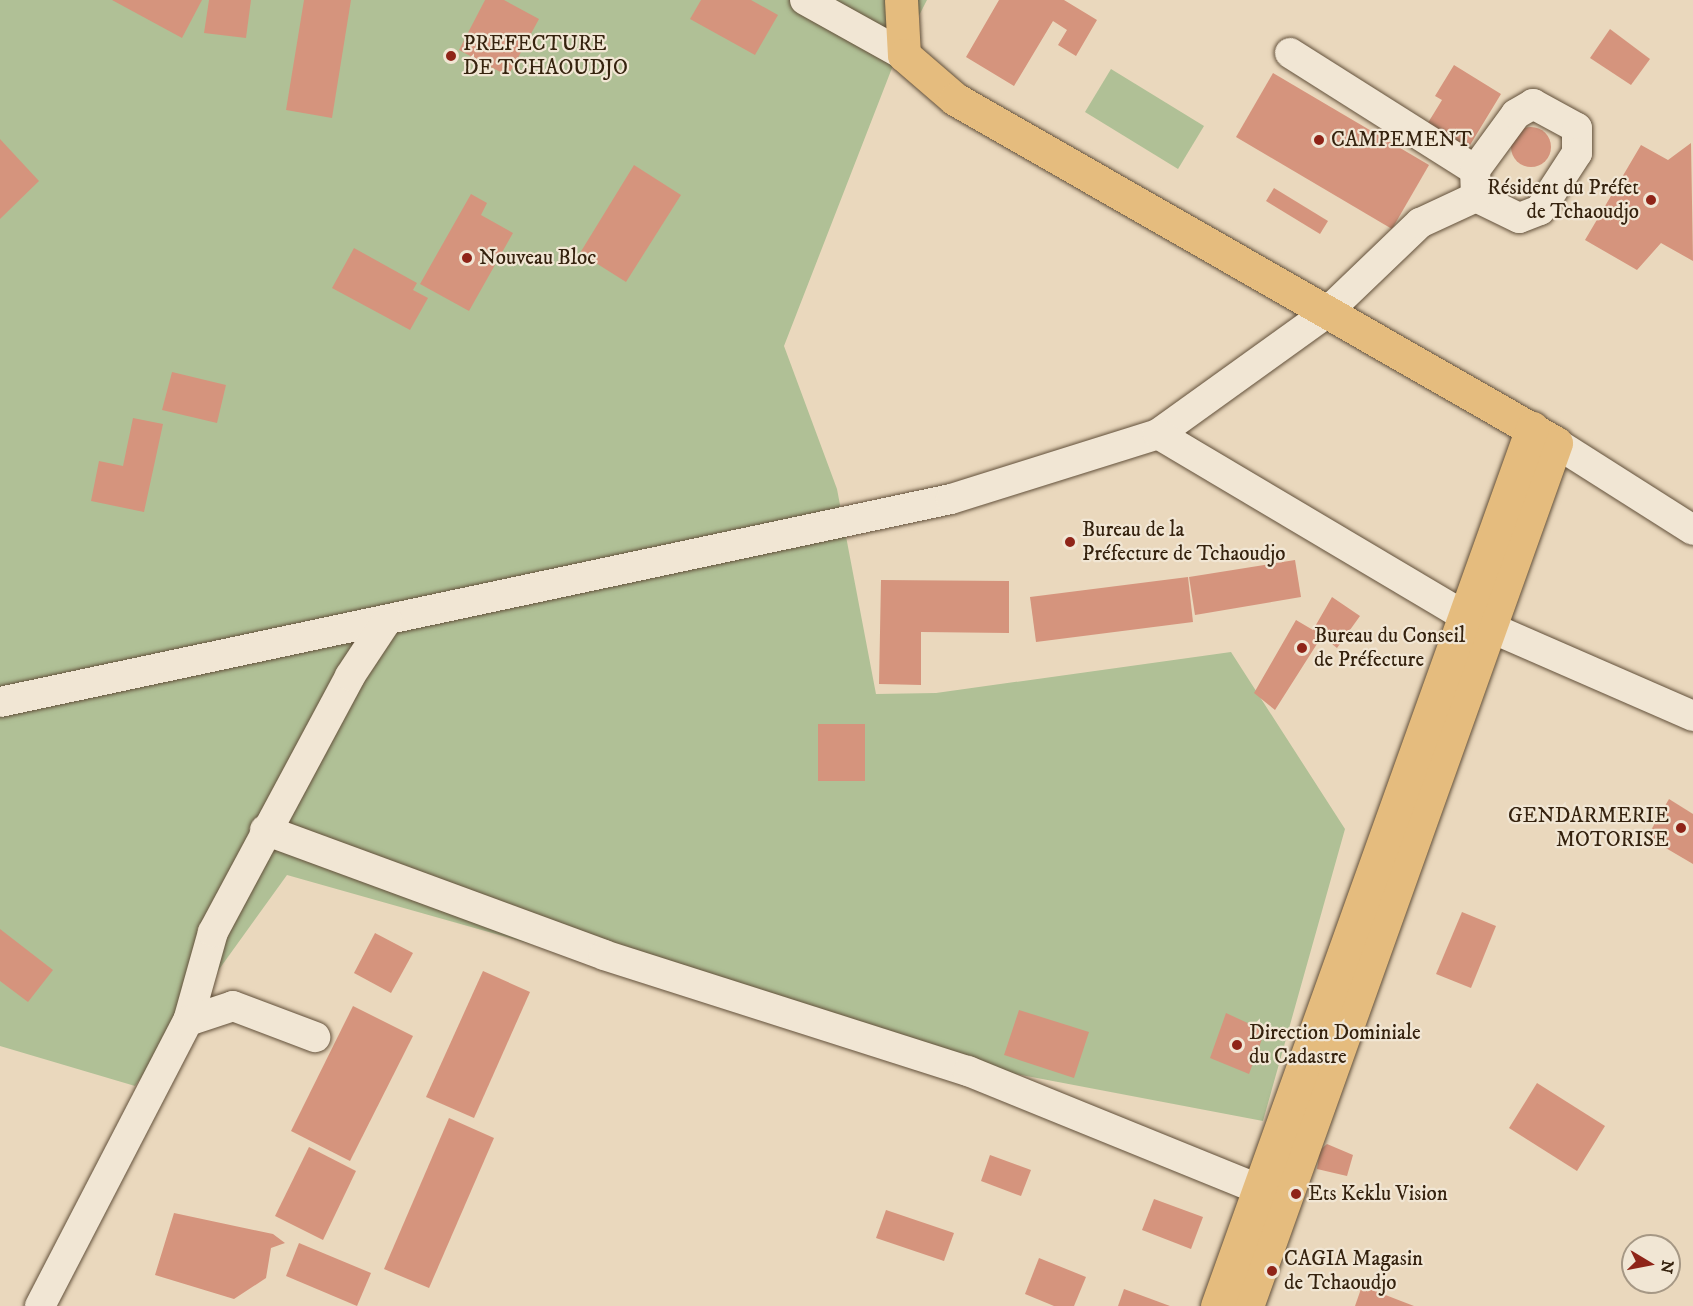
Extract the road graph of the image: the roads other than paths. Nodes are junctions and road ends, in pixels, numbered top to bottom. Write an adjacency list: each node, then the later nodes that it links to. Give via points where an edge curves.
1 (805, 0): 4 (street)
2 (901, 0): 4 (main road)
3 (1290, 52): 5 (street, via 1475,183 1420,223)
4 (904, 55): 5 (main road, via 955,99)
5 (1325, 314): 6 (street); 7 (main road)
6 (1158, 434): 9 (street, via 951,499); 10 (street)
7 (1544, 436): 8 (street); 10 (main road)
8 (1693, 530)
9 (387, 620): 11 (street); 13 (street)
10 (1477, 622): 12 (street); 16 (main road); 19 (main road)
11 (0, 702)
12 (1693, 716)
13 (265, 830): 14 (street, via 213,932); 16 (street, via 604,955 968,1071)
14 (188, 1021): 15 (street, via 233,1006); 17 (street)
15 (315, 1037)
16 (1259, 1189): 18 (main road)
17 (40, 1306)
18 (1217, 1306)
19 (1247, 1306)

